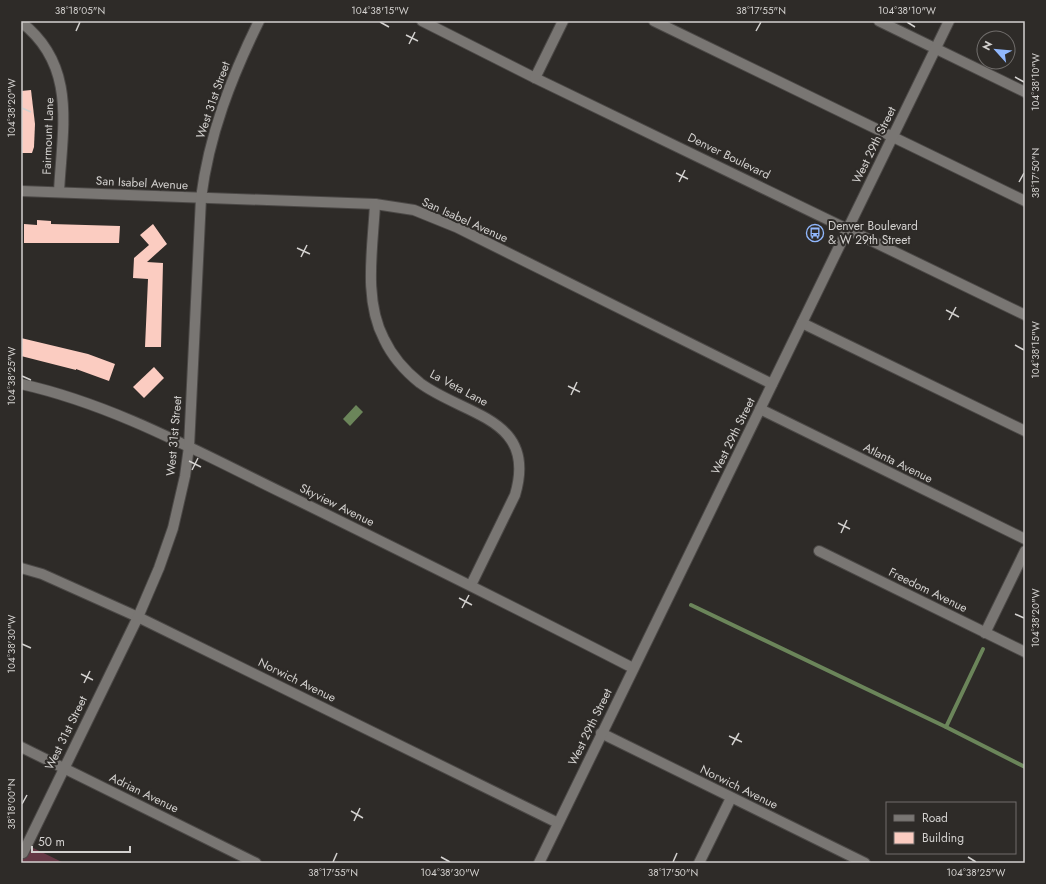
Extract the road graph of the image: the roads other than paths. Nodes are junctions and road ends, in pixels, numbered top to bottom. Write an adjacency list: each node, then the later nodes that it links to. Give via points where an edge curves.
1 (259, 21): 14 (street, West 31st Street, via 220,112 207,161)
2 (422, 21): 9 (street, Denver Boulevard)
3 (563, 21): 9 (street)
4 (654, 21): 11 (street)
5 (879, 21): 8 (street)
6 (949, 21): 8 (street, West 29th Street)
7 (21, 22): 13 (street, Fairmount Lane, via 42,42 59,74 63,95)
8 (936, 48): 10 (street); 11 (street, West 29th Street)
9 (535, 78): 17 (street, Denver Boulevard)
10 (1025, 92)
11 (893, 136): 15 (street); 17 (street, West 29th Street)
12 (21, 191): 13 (street, San Isabel Avenue)
13 (59, 192): 14 (street, San Isabel Avenue)
14 (201, 198): 16 (street, San Isabel Avenue); 24 (street, West 31st Street)
15 (1025, 201)
16 (375, 204): 21 (street, San Isabel Avenue, via 414,210 442,221); 29 (street, La Veta Lane, via 372,297 383,338 393,355 420,383 500,426 516,450 520,466 515,495)
17 (849, 228): 18 (street, Denver Boulevard); 19 (street, West 29th Street)
18 (1025, 315)
19 (802, 323): 21 (street, West 29th Street); 23 (street)
20 (21, 384): 24 (street, Skyview Avenue, via 77,399 109,411)
21 (772, 384): 22 (street, West 29th Street)
22 (760, 410): 25 (street, Atlanta Avenue); 33 (street, West 29th Street)
23 (1025, 431)
24 (189, 447): 29 (street, Skyview Avenue); 30 (street, West 31st Street, via 173,528)
25 (1025, 539)
26 (819, 551): 31 (street, Freedom Avenue)
27 (1025, 551): 31 (street)
28 (21, 568): 30 (street, Norwich Avenue, via 42,574)
29 (471, 585): 33 (street, Skyview Avenue)
30 (138, 617): 36 (street, West 31st Street); 38 (street, Norwich Avenue)
31 (985, 633): 32 (street, Freedom Avenue)
32 (1025, 652)
33 (633, 668): 34 (street, West 29th Street)
34 (601, 733): 37 (street, Norwich Avenue); 38 (street, West 29th Street)
35 (21, 747): 36 (street, Adrian Avenue)
36 (63, 768): 39 (street, West 31st Street); 41 (street, Adrian Avenue)
37 (731, 798): 40 (street, Norwich Avenue); 43 (street)
38 (558, 823): 42 (street, West 29th Street)
39 (23, 853)
40 (854, 860): 44 (street, Norwich Avenue)
41 (256, 863)
42 (539, 863)
43 (699, 863)
44 (865, 863)

